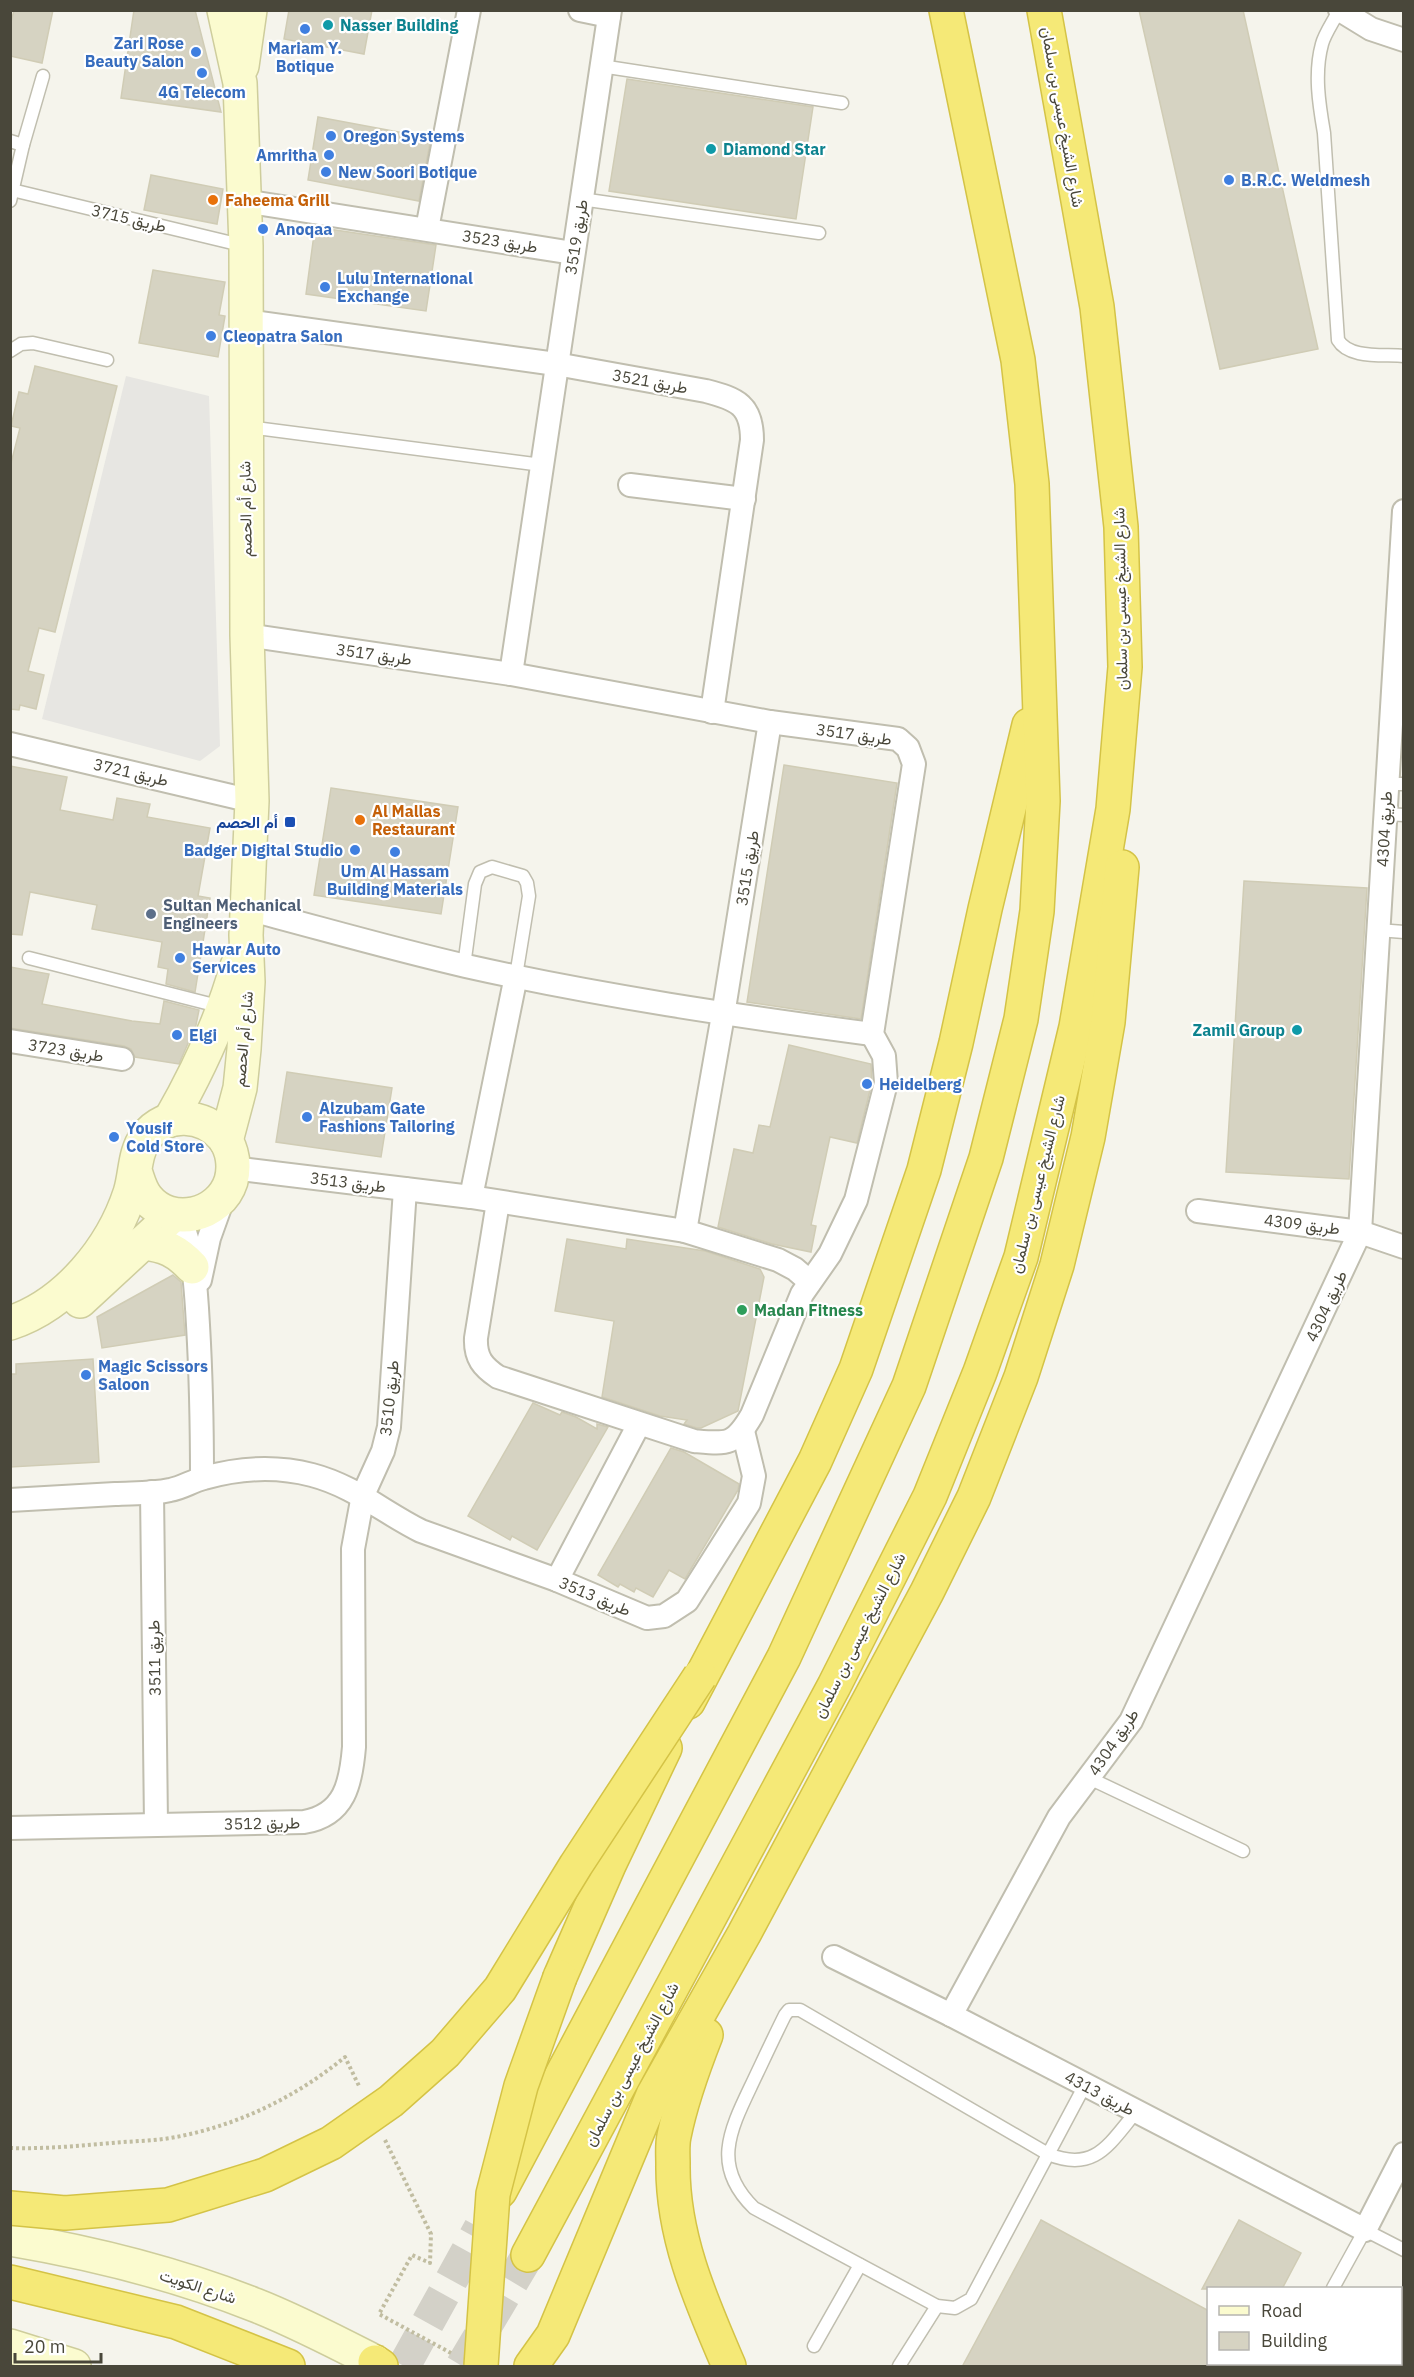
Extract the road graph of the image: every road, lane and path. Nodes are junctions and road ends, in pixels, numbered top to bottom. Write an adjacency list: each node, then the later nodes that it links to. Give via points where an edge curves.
1 (224, 10): 12 (street, شارع أم الحصم)
2 (250, 10): 12 (street, شارع أم الحصم)
3 (468, 10): 19 (street)
4 (580, 10): 8 (street)
5 (946, 10): 36 (highway, via 1017,360 1032,484)
6 (1044, 10): 34 (highway, شارع الشيخ عيسى بن سلمان, via 1098,318 1121,527)
7 (1340, 10): 9 (street, via 1371,29); 25 (lane, via 1323,42 1317,70 1338,340 1353,352)
8 (609, 13): 10 (street, طريق 3519)
9 (1404, 40)
10 (602, 66): 13 (lane); 17 (street, طريق 3519)
11 (43, 76): 15 (lane, طريق 3715)
12 (240, 82): 18 (street, شارع أم الحصم)
13 (842, 103)
14 (10, 141): 15 (lane)
15 (23, 145): 16 (lane, طريق 3715)
16 (11, 196): 21 (lane, طريق 3715)
17 (582, 199): 20 (lane); 22 (street, طريق 3519)
18 (244, 201): 19 (street, طريق 3523); 21 (street, شارع أم الحصم)
19 (427, 230): 22 (street, طريق 3523)
20 (819, 233)
21 (246, 246): 23 (street, شارع أم الحصم)
22 (573, 253): 27 (street, طريق 3519)
23 (246, 321): 27 (street, طريق 3521); 28 (street, شارع أم الحصم)
24 (11, 349): 26 (lane, via 33,343)
25 (1404, 356)
26 (107, 360)
27 (556, 364): 29 (street, طريق 3519); 31 (street, طريق 3521, via 706,391 735,400 746,409 752,424)
28 (244, 426): 29 (lane); 33 (street, شارع أم الحصم)
29 (542, 465): 35 (street, طريق 3519)
30 (630, 485): 31 (street)
31 (744, 499): 38 (street, طريق 3521)
32 (1403, 523): 37 (street, طريق 4304)
33 (247, 635): 35 (street, طريق 3517); 42 (street, شارع أم الحصم)
34 (1125, 667): 83 (highway, via 1127,804 1108,1022 1088,1137 1057,1265 1021,1377 974,1497 927,1593); 95 (highway, شارع الشيخ عيسى بن سلمان, via 1113,809 1076,1027 1021,1257 980,1372 930,1496 839,1676)
35 (511, 674): 38 (street, طريق 3517)
36 (1038, 692): 78 (highway, via 924,1170 895,1259 856,1370 814,1461); 91 (highway, via 1043,801 1041,856 1021,1019 986,1158 909,1386 784,1657)
37 (1398, 694): 41 (street, طريق 4304)
38 (712, 712): 39 (street, طريق 3517)
39 (770, 722): 51 (street, طريق 3515); 52 (street, طريق 3517, via 898,739 908,748 914,764)
40 (10, 744): 42 (street, طريق 3721)
41 (1395, 784): 43 (street, طريق 4304)
42 (252, 801): 44 (street, شارع أم الحصم)
43 (1394, 815): 45 (street, طريق 4304)
44 (246, 922): 48 (street); 50 (street, شارع أم الحصم); 56 (street, شارع أم الحصم, via 244,1049)
45 (1378, 930): 46 (lane); 64 (street, طريق 4304)
46 (1404, 932)
47 (29, 958): 50 (lane)
48 (464, 966): 49 (street); 49 (lane, via 475,884 480,872 492,867 523,876 527,883 529,896)
49 (516, 976): 51 (street); 59 (street)
50 (223, 1008): 55 (street, شارع أم الحصم, via 200,1065)
51 (723, 1015): 52 (street); 63 (street, طريق 3515)
52 (873, 1034): 68 (street, via 884,1056 886,1083 856,1200 830,1254)
53 (10, 1041): 54 (street, طريق 3723)
54 (122, 1059)
55 (170, 1120): 56 (street, via 207,1123); 57 (street, via 147,1135 136,1160)
56 (228, 1168): 58 (street, طريق 3513); 62 (street, via 212,1207 196,1214); 69 (street)
57 (136, 1174): 62 (street, via 148,1200); 70 (street, via 112,1234 90,1264 66,1290)
58 (405, 1189): 59 (street, طريق 3513); 75 (street, طريق 3510, via 389,1427)
59 (471, 1197): 60 (street, طريق 3513)
60 (498, 1203): 63 (street, طريق 3513); 71 (street, via 478,1322 478,1359 498,1377)
61 (1198, 1211): 64 (street, طريق 4309)
62 (176, 1215): 65 (street); 67 (street, via 188,1238)
63 (685, 1231): 68 (street, طريق 3513, via 778,1260)
64 (1360, 1232): 66 (street, طريق 4309); 79 (street, طريق 4304, via 1131,1720)
65 (143, 1243): 67 (street, via 162,1245 179,1253); 70 (street, via 52,1324)
66 (1404, 1247)
67 (192, 1267): 69 (street)
68 (810, 1282): 72 (street)
69 (197, 1302): 73 (street)
70 (15, 1332)
71 (639, 1424): 72 (street, via 694,1441 719,1444); 77 (street)
72 (743, 1431): 77 (street, طريق 3513, via 754,1476 749,1503 687,1601 676,1610 647,1618)
73 (202, 1479): 74 (street); 75 (street, via 238,1471 284,1470 311,1475)
74 (152, 1492): 76 (street); 80 (street, طريق 3511)
75 (363, 1495): 77 (street, طريق 3513, via 399,1521 421,1531); 80 (street, طريق 3512, via 353,1549 354,1747 351,1775 335,1808 315,1820 296,1823)
76 (10, 1500)
77 (557, 1580)
78 (700, 1676): 90 (highway, bridge, via 500,1989 445,2053 391,2101 331,2143 265,2175 168,2205 65,2212); 105 (highway, bridge, via 568,1957 521,2086 493,2194)
79 (1089, 1778): 82 (lane); 85 (street, طريق 4304, via 1059,1817)
80 (156, 1824): 81 (street, طريق 3512)
81 (10, 1828)
82 (1243, 1851)
83 (744, 1934): 106 (highway, via 653,2095 553,2335); 107 (highway, via 689,2079 674,2138 673,2190 681,2237 696,2289)
84 (834, 1957): 85 (street, طريق 4313)
85 (951, 2015): 86 (street, طريق 4313)
86 (1085, 2085): 87 (street, طريق 4313); 88 (lane)
87 (1136, 2112): 88 (lane, via 1100,2154 1078,2161); 92 (street, طريق 4313)
88 (1048, 2154): 96 (lane, via 800,2010 789,2010 733,2125 728,2163 733,2180 754,2208); 99 (lane, via 971,2299 955,2308)
89 (1404, 2154): 92 (street)
90 (10, 2208)
91 (480, 2228)
92 (1365, 2230): 94 (lane); 98 (lane)
93 (10, 2239): 102 (street, شارع الكويت, via 63,2248 202,2286 255,2305)
94 (1404, 2250)
95 (528, 2255)
96 (860, 2265): 99 (lane); 101 (lane)
97 (10, 2282): 104 (highway, via 176,2322)
98 (1334, 2287)
99 (937, 2307): 108 (lane)
100 (10, 2346): 103 (street)
101 (814, 2346)
102 (378, 2364)
103 (74, 2367)
104 (288, 2367)
105 (482, 2367)
106 (531, 2367)
107 (729, 2367)
108 (899, 2367)

